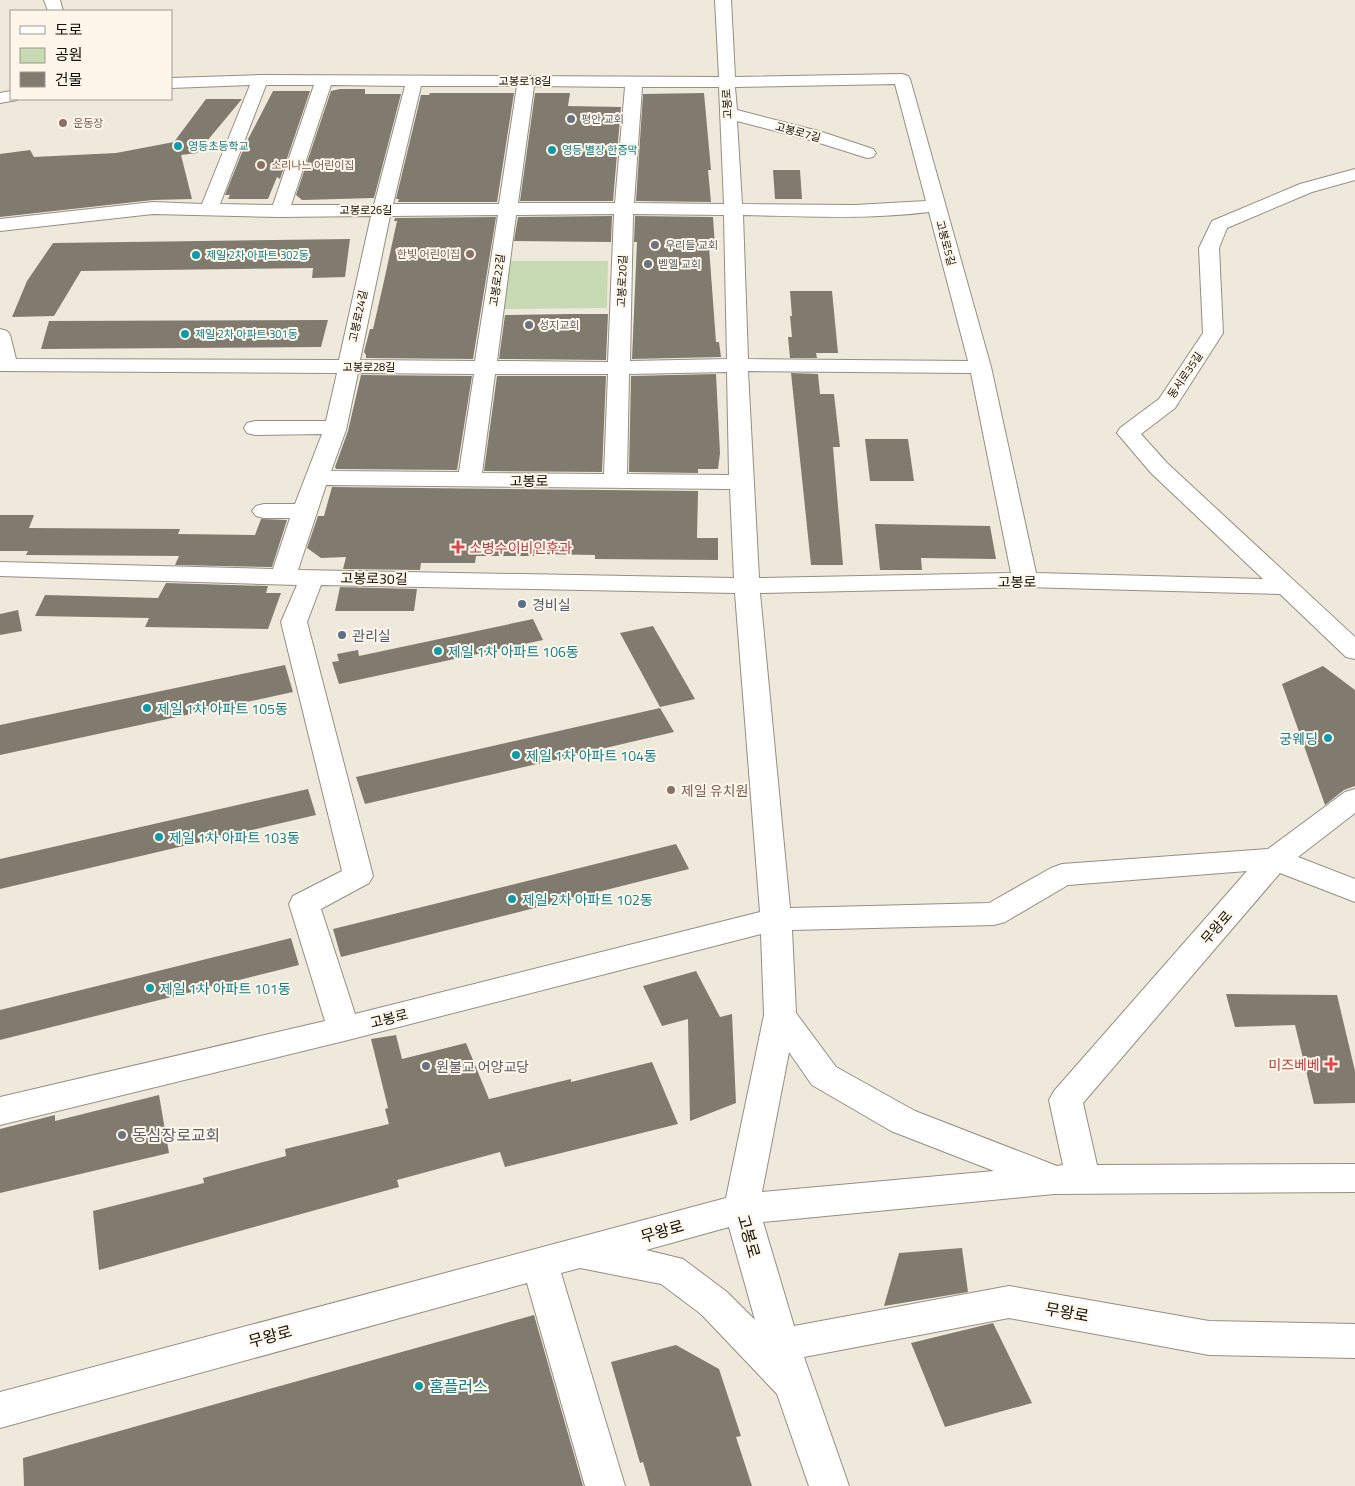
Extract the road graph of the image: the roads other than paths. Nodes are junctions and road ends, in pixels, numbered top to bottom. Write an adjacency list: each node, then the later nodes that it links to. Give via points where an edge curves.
1 (723, 0): 7 (street, 고봉로)
2 (260, 80): 3 (street, 고봉로18길); 8 (street, 고봉로18길); 15 (street)
3 (324, 80): 4 (street, 고봉로18길); 17 (street)
4 (414, 81): 5 (street, 고봉로18길); 18 (street, 고봉로24길)
5 (526, 81): 6 (street, 고봉로18길); 16 (street, 고봉로22길)
6 (634, 81): 7 (street, 고봉로18길); 13 (street, 고봉로20길)
7 (726, 82): 9 (street, 고봉로); 12 (street, 고봉로5길, via 902,79)
8 (172, 83)
9 (728, 113): 10 (street, 고봉로7길); 14 (street, 고봉로)
10 (867, 152)
11 (1355, 174): 40 (street, 동서로35길, via 1306,188 1219,225 1210,248 1213,333 1167,403 1128,433 1159,468)
12 (936, 205): 14 (street, via 855,211); 24 (street, 고봉로5길)
13 (624, 208): 14 (street, 고봉로26길); 16 (street, 고봉로26길); 26 (street, 고봉로20길)
14 (733, 208): 22 (street, 고봉로)
15 (208, 209): 17 (street, 고봉로26길); 19 (street, 고봉로26길, via 153,208)
16 (507, 209): 18 (street, 고봉로26길); 23 (street, 고봉로22길)
17 (280, 210): 18 (street, 고봉로26길)
18 (382, 210): 25 (street, 고봉로24길)
19 (0, 225)
20 (0, 335): 21 (street)
21 (4, 364): 25 (street, 고봉로28길)
22 (739, 365): 24 (street); 26 (street, 고봉로28길); 32 (street, 고봉로)
23 (484, 366): 25 (street, 고봉로28길); 26 (street, 고봉로28길); 30 (street, 고봉로22길)
24 (980, 367): 38 (street, 고봉로5길)
25 (347, 368): 28 (street, 고봉로24길)
26 (619, 368): 31 (street, 고봉로20길)
27 (255, 428): 28 (street, via 323,427)
28 (335, 430): 29 (street, 고봉로24길)
29 (317, 478): 30 (street, 고봉로); 34 (street, 고봉로24길)
30 (469, 480): 31 (street, 고봉로)
31 (615, 481): 32 (street, 고봉로)
32 (741, 482): 39 (street, 고봉로)
33 (264, 510): 34 (street)
34 (304, 512): 36 (street, 고봉로24길)
35 (0, 569): 36 (street, 고봉로30길)
36 (283, 577): 37 (street, 고봉로30길)
37 (321, 577): 39 (street, 고봉로30길); 47 (street, via 310,624 297,634 358,876 304,904)
38 (1024, 580): 39 (street, 고봉로); 40 (street, 고봉로)
39 (747, 586): 45 (street, 고봉로)
40 (1286, 587): 41 (street, 동서로35길)
41 (1355, 650)
42 (1355, 799): 43 (street, 무왕로)
43 (1275, 859): 44 (street); 45 (street, via 1062,875 994,914); 50 (street, 무왕로, via 1066,1100)
44 (1355, 891)
45 (776, 919): 46 (street, 고봉로); 47 (street, 고봉로)
46 (780, 1015): 50 (street, via 824,1076 903,1121); 51 (street, 고봉로)
47 (344, 1029): 48 (street, 고봉로)
48 (0, 1111)
49 (1355, 1178): 50 (street, 무왕로)
50 (1068, 1180): 51 (street, 무왕로)
51 (741, 1209): 52 (street, 무왕로); 55 (street, 고봉로)
52 (580, 1254): 53 (street, 무왕로); 56 (street, via 670,1270 714,1303)
53 (540, 1262): 57 (street, 무왕로); 58 (street)
54 (1355, 1341): 55 (street, 무왕로, via 1209,1338 1009,1302)
55 (781, 1345): 56 (street, 고봉로)
56 (793, 1384): 59 (street, 고봉로)
57 (0, 1410)
58 (605, 1486)
59 (828, 1486)

